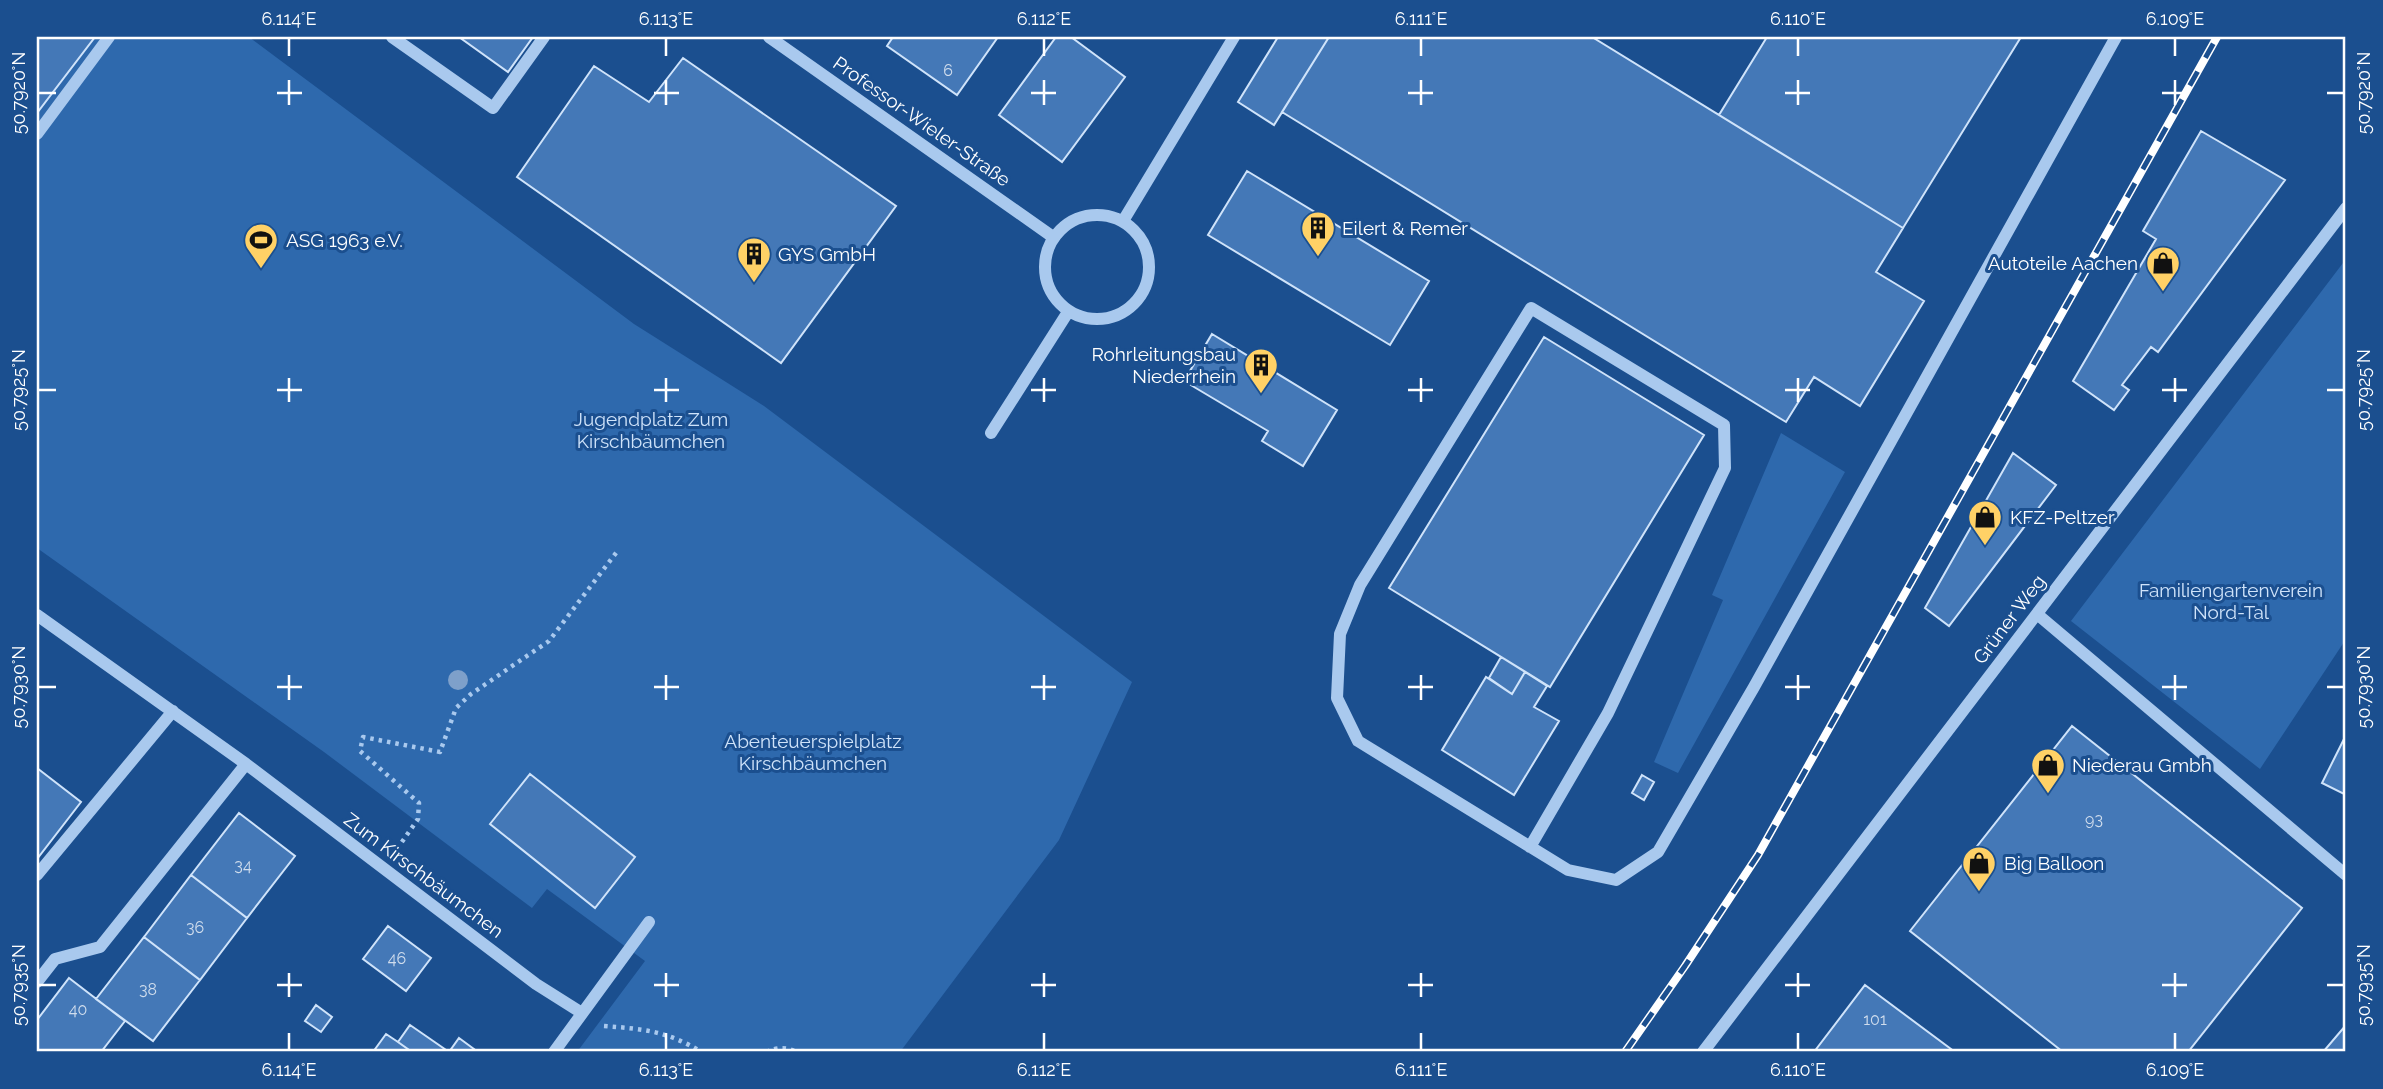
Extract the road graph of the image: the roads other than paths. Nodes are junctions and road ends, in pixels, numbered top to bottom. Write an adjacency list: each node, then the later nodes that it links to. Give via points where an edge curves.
1 (109, 37): 7 (street)
2 (392, 37): 3 (street, via 494,108)
3 (544, 37)
4 (769, 37): 10 (street, Professor-Wieler-Straße)
5 (1234, 37): 9 (street)
6 (2116, 37): 17 (street, via 1658,852 1616,880 1568,870)
7 (37, 134)
8 (2346, 208): 13 (street, Grüner Weg)
9 (1124, 221): 10 (street, via 1098,214 1073,219); 11 (street, via 1143,241 1150,268 1142,294 1122,314 1095,320)
10 (1053, 237): 11 (street, via 1044,263 1049,291)
11 (1068, 312): 12 (street)
12 (991, 433)
13 (2037, 614): 19 (street); 24 (street, Grüner Weg)
14 (37, 615): 15 (street, Zum Kirschbäumchen)
15 (173, 711): 16 (street, Zum Kirschbäumchen); 18 (street)
16 (246, 764): 21 (street, via 100,947 55,959); 22 (street, Zum Kirschbäumchen, via 536,984)
17 (1530, 847): 17 (street, via 1358,741 1337,698 1340,634 1360,585 1531,308 1724,425 1725,468 1608,713)
18 (37, 875)
19 (2346, 875)
20 (649, 922): 22 (street)
21 (37, 982)
22 (582, 1013): 23 (street)
23 (554, 1052)
24 (1703, 1052)

